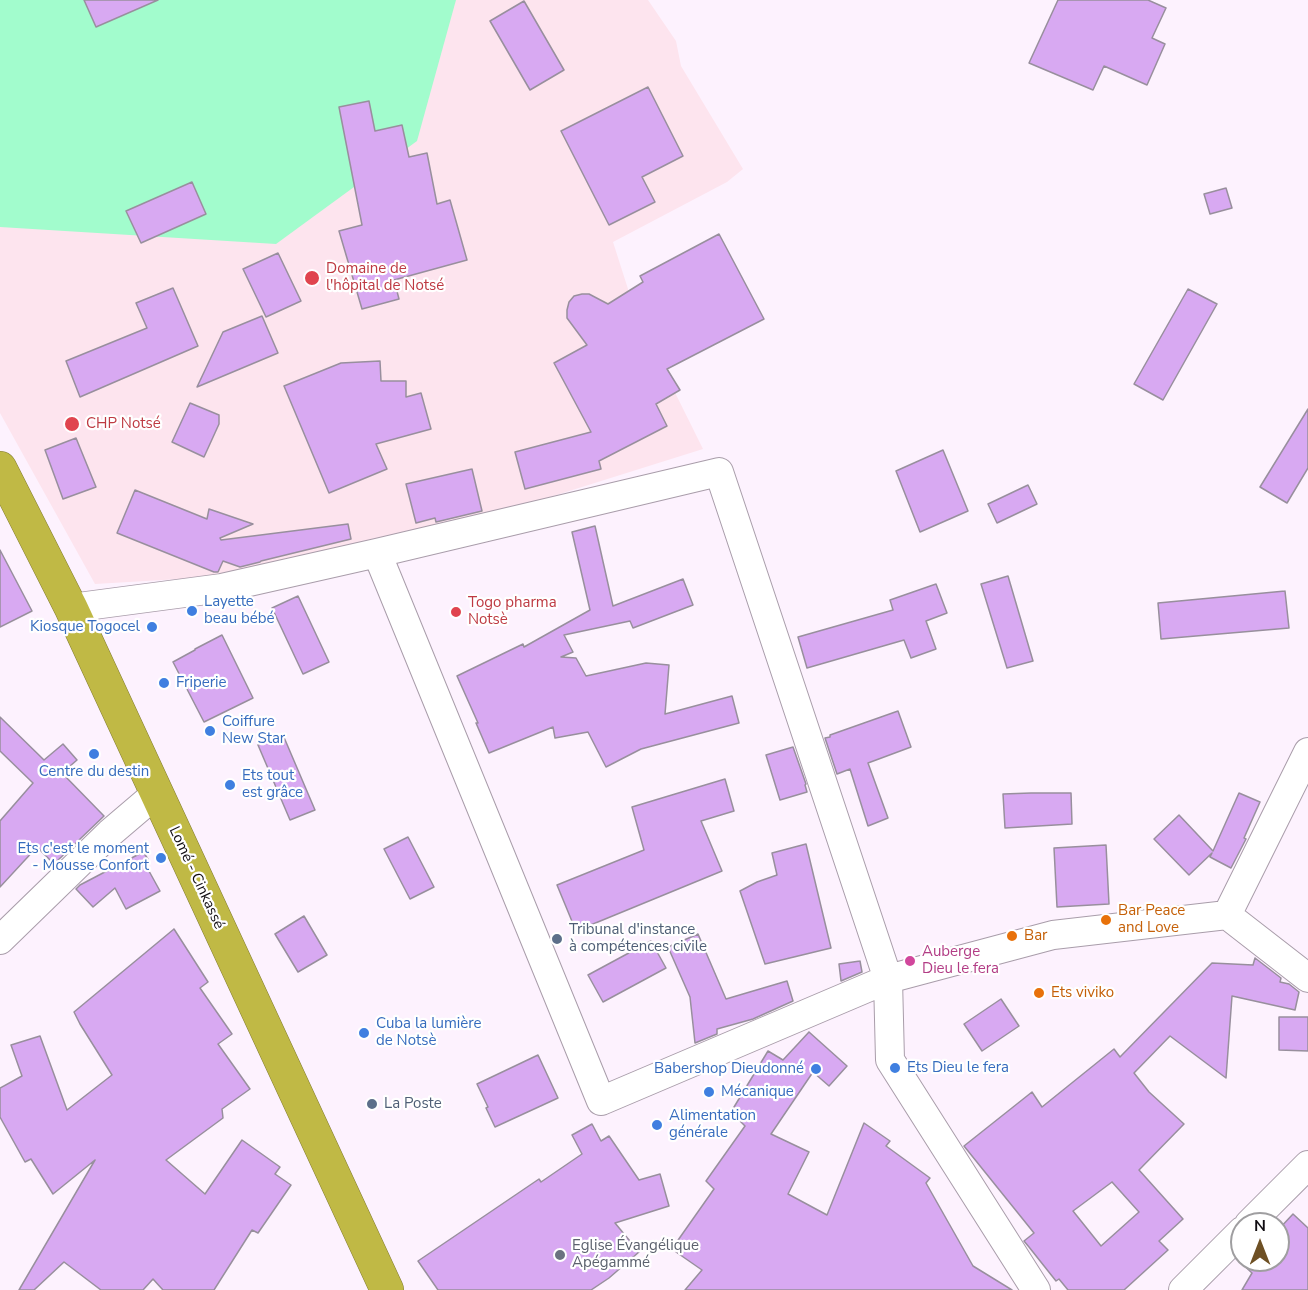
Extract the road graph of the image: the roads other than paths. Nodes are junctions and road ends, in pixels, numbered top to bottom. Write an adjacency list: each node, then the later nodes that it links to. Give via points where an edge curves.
1 (0, 468): 3 (highway, Lomé - Cinkassé)
2 (377, 553): 3 (street, via 222,588); 9 (street, via 719,472); 9 (street, via 601,1101)
3 (71, 608): 5 (highway, Lomé - Cinkassé)
4 (1308, 752): 6 (street)
5 (157, 794): 7 (street, via 110,833); 13 (highway, Lomé - Cinkassé)
6 (1227, 915): 8 (street); 9 (street, via 1053,935)
7 (0, 940)
8 (1308, 978)
9 (888, 979): 14 (street, via 890,1060)
10 (1308, 1165): 11 (street)
11 (1261, 1212)
12 (1230, 1243): 15 (street)
13 (387, 1290)
14 (1036, 1290)
15 (1183, 1290)

